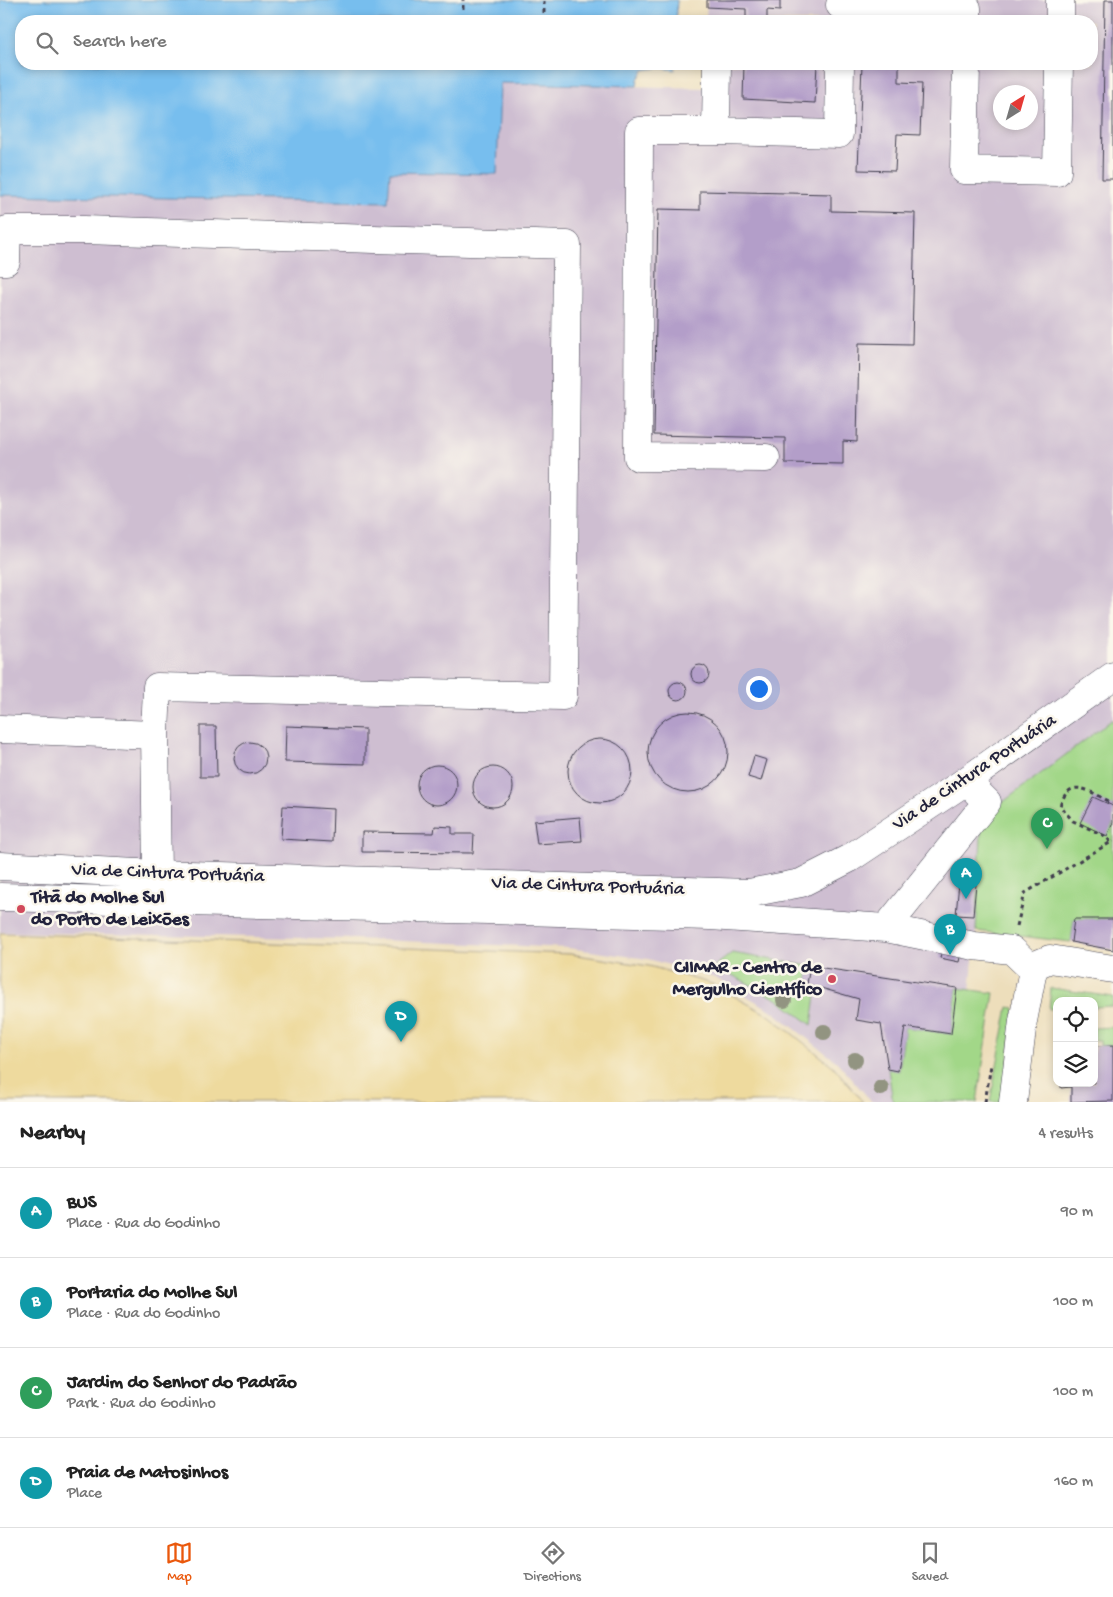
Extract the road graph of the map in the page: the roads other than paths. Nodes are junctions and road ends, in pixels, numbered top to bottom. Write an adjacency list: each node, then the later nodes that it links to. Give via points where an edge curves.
1 (1060, 0): 5 (street)
2 (909, 3): 3 (street); 4 (street)
3 (840, 9)
4 (967, 10)
5 (1060, 15)
6 (717, 70): 10 (street)
7 (840, 70): 10 (street, via 839,134)
8 (966, 70): 9 (street, via 964,170 1057,172)
9 (1059, 70)
10 (716, 131): 12 (street, via 640,131 638,457)
11 (0, 261): 15 (street, via 6,261 8,230 567,244 563,696 157,687)
12 (766, 458)
13 (1113, 676): 16 (street, Via de Cintura Portuária)
14 (0, 729): 15 (street)
15 (155, 735): 18 (street)
16 (966, 782): 18 (street, Via de Cintura Portuária, via 850,858 801,883 749,893); 20 (street, via 987,802)
17 (0, 866): 18 (street, Via de Cintura Portuária)
18 (157, 874)
19 (0, 897): 20 (street, via 710,916)
20 (886, 928): 22 (street, via 974,946 1012,950)
21 (1113, 969): 22 (street, via 1050,959 1038,964)
22 (1031, 974): 23 (street)
23 (1013, 1102)

